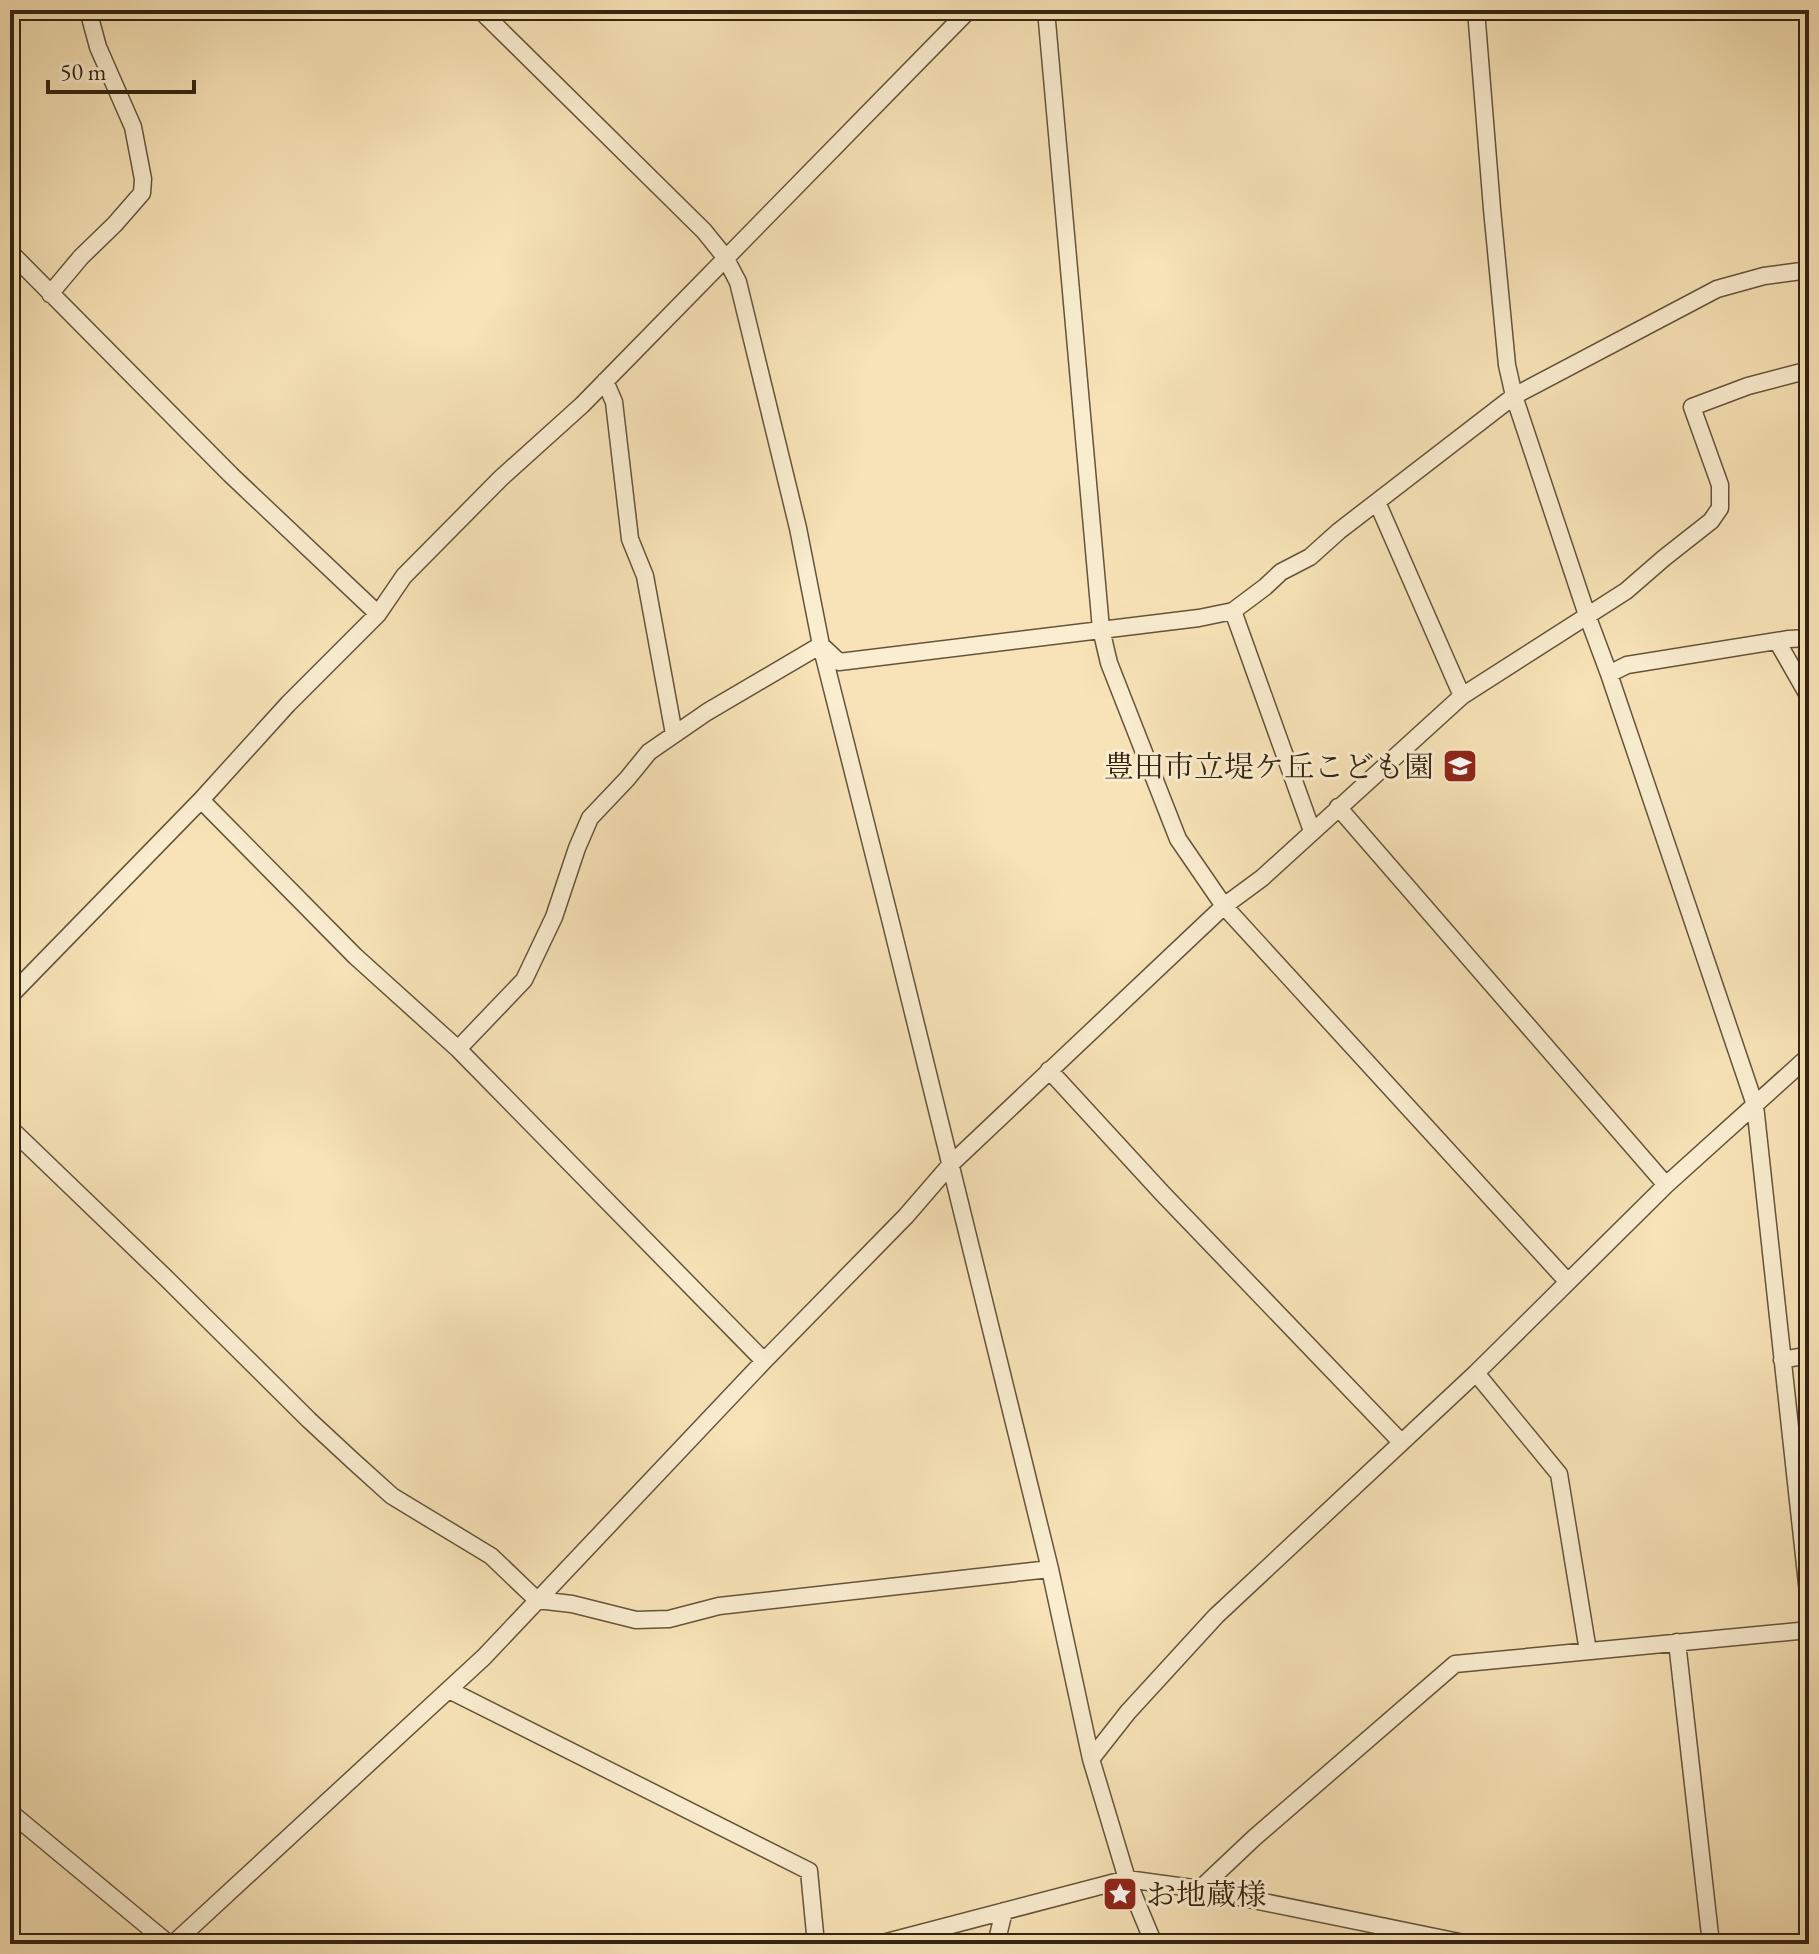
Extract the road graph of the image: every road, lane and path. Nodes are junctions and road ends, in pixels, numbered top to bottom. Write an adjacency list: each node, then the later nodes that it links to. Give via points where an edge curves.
1 (88, 10): 9 (street, via 133,127 142,193)
2 (969, 10): 7 (street)
3 (1046, 10): 17 (street)
4 (1476, 10): 12 (street)
5 (481, 11): 7 (street)
6 (10, 252): 9 (street)
7 (725, 257): 11 (street); 20 (street, via 738,282)
8 (1809, 270): 12 (street, via 1717,289)
9 (50, 294): 15 (street)
10 (1809, 370): 16 (street, via 1692,407 1720,485 1720,508 1626,591)
11 (605, 381): 15 (street, via 404,576); 24 (street, via 614,402 630,539 645,576)
12 (1514, 396): 13 (street); 16 (street)
13 (1377, 502): 14 (street); 22 (street)
14 (1233, 611): 17 (street); 27 (street)
15 (378, 614): 25 (street)
16 (1587, 615): 21 (street); 22 (street)
17 (1101, 629): 20 (street, via 839,662); 28 (street, via 1109,663 1178,839)
18 (1809, 638): 19 (street)
19 (1777, 641): 21 (street, via 1627,665); 23 (street)
20 (821, 645): 24 (street); 35 (street)
21 (1609, 674): 33 (street)
22 (1462, 696): 26 (street)
23 (1809, 697)
24 (674, 734): 30 (street, via 649,752 590,818 554,917 524,980)
25 (201, 800): 29 (street); 30 (street, via 355,956)
26 (1338, 807): 27 (street); 36 (street)
27 (1312, 831): 28 (street)
28 (1224, 906): 32 (street); 37 (street)
29 (10, 996)
30 (458, 1049): 40 (street)
31 (1809, 1056): 33 (street)
32 (1049, 1070): 35 (street); 42 (street)
33 (1755, 1105): 36 (street); 39 (street)
34 (10, 1128): 44 (street, via 392,1496 491,1556)
35 (951, 1164): 40 (street); 43 (street)
36 (1666, 1185): 37 (street)
37 (1567, 1281): 41 (street)
38 (1809, 1355): 39 (street)
39 (1782, 1360): 45 (street)
40 (764, 1361): 44 (street)
41 (1476, 1373): 42 (street); 48 (street, via 1559,1474)
42 (1401, 1442): 50 (street, via 1216,1616)
43 (1050, 1569): 44 (street, via 719,1606 669,1619 636,1620); 50 (street)
44 (537, 1600): 49 (street)
45 (1809, 1602)
46 (1809, 1630): 47 (street)
47 (1677, 1642): 48 (street); 61 (street)
48 (1588, 1651): 53 (street, via 1455,1664)
49 (449, 1690): 55 (street); 56 (street, via 809,1871)
50 (1091, 1759): 52 (street)
51 (10, 1812): 55 (street)
52 (1127, 1879): 53 (street); 54 (street); 59 (street)
53 (1200, 1889): 60 (street)
54 (1004, 1911): 57 (street); 58 (street)
55 (171, 1944)
56 (816, 1944)
57 (879, 1944)
58 (996, 1944)
59 (1154, 1944)
60 (1469, 1944)
61 (1711, 1944)

